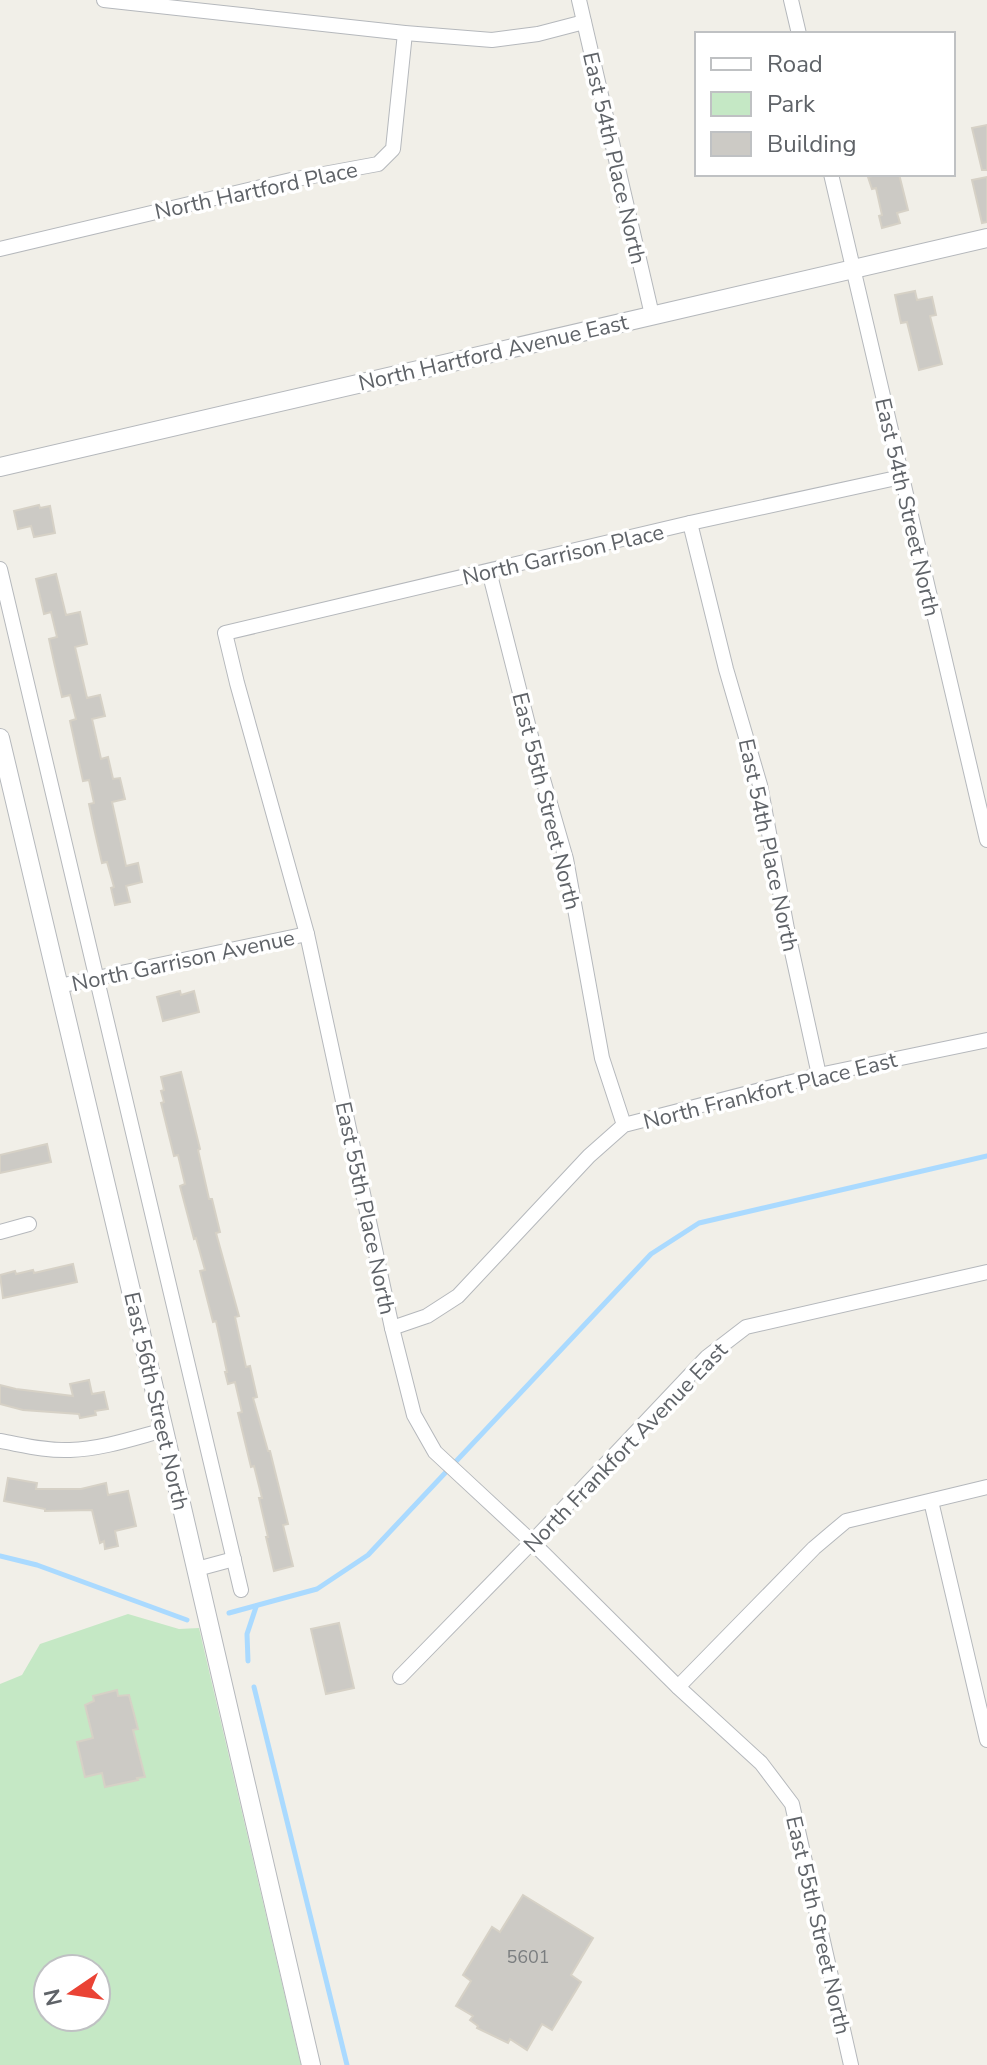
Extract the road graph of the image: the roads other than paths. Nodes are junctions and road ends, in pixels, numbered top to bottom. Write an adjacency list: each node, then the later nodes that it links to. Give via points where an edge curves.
1 (104, 0): 6 (street)
2 (579, 0): 4 (street, East 54th Place North)
3 (791, 0): 5 (street)
4 (584, 22): 6 (street, via 492,40); 11 (street, East 54th Place North)
5 (799, 32)
6 (405, 33): 9 (street, North Hartford Place, via 393,149 378,164)
7 (831, 176): 10 (street, East 54th Street North)
8 (987, 238): 10 (street, North Hartford Avenue East)
9 (0, 249)
10 (852, 268): 11 (street, North Hartford Avenue East); 13 (street, East 54th Street North)
11 (652, 315): 12 (street, North Hartford Avenue East)
12 (0, 467)
13 (901, 477): 14 (street, North Garrison Place); 19 (street, East 54th Street North)
14 (690, 523): 16 (street, North Garrison Place); 24 (street, East 54th Place North, via 760,785)
15 (0, 569): 21 (street, East 56th Street North)
16 (489, 571): 17 (street, North Garrison Place); 25 (street, East 55th Street North, via 566,859 602,1058)
17 (225, 633): 20 (street, East 55th Place North)
18 (0, 738): 22 (street, East 56th Street North)
19 (987, 840)
20 (307, 934): 21 (street, North Garrison Avenue); 29 (street, East 55th Place North)
21 (97, 977): 22 (street, North Garrison Avenue); 35 (street, East 56th Street North)
22 (59, 986): 30 (street, East 56th Street North)
23 (987, 1040): 24 (street, North Frankfort Place East)
24 (819, 1075): 25 (street, North Frankfort Place East)
25 (624, 1125): 29 (street, North Frankfort Place East, via 458,1296 427,1316)
26 (29, 1224): 27 (street)
27 (0, 1232)
28 (987, 1272): 34 (street, North Frankfort Avenue East, via 746,1327 707,1357)
29 (392, 1328): 34 (street, East 55th Place North, via 414,1415 435,1452)
30 (164, 1430): 31 (street, via 88,1449 51,1450); 36 (street, East 56th Street North)
31 (0, 1441)
32 (987, 1487): 33 (street)
33 (931, 1501): 39 (street, via 846,1521); 40 (street)
34 (532, 1542): 38 (street, North Frankfort Avenue East); 39 (street, East 55th Place North)
35 (234, 1559): 36 (street); 37 (street, East 56th Street North)
36 (197, 1569): 41 (street, East 56th Street North)
37 (241, 1590)
38 (400, 1677)
39 (678, 1687): 42 (street, East 55th Street North, via 761,1763 792,1804)
40 (987, 1740)
41 (311, 2065)
42 (851, 2065)

